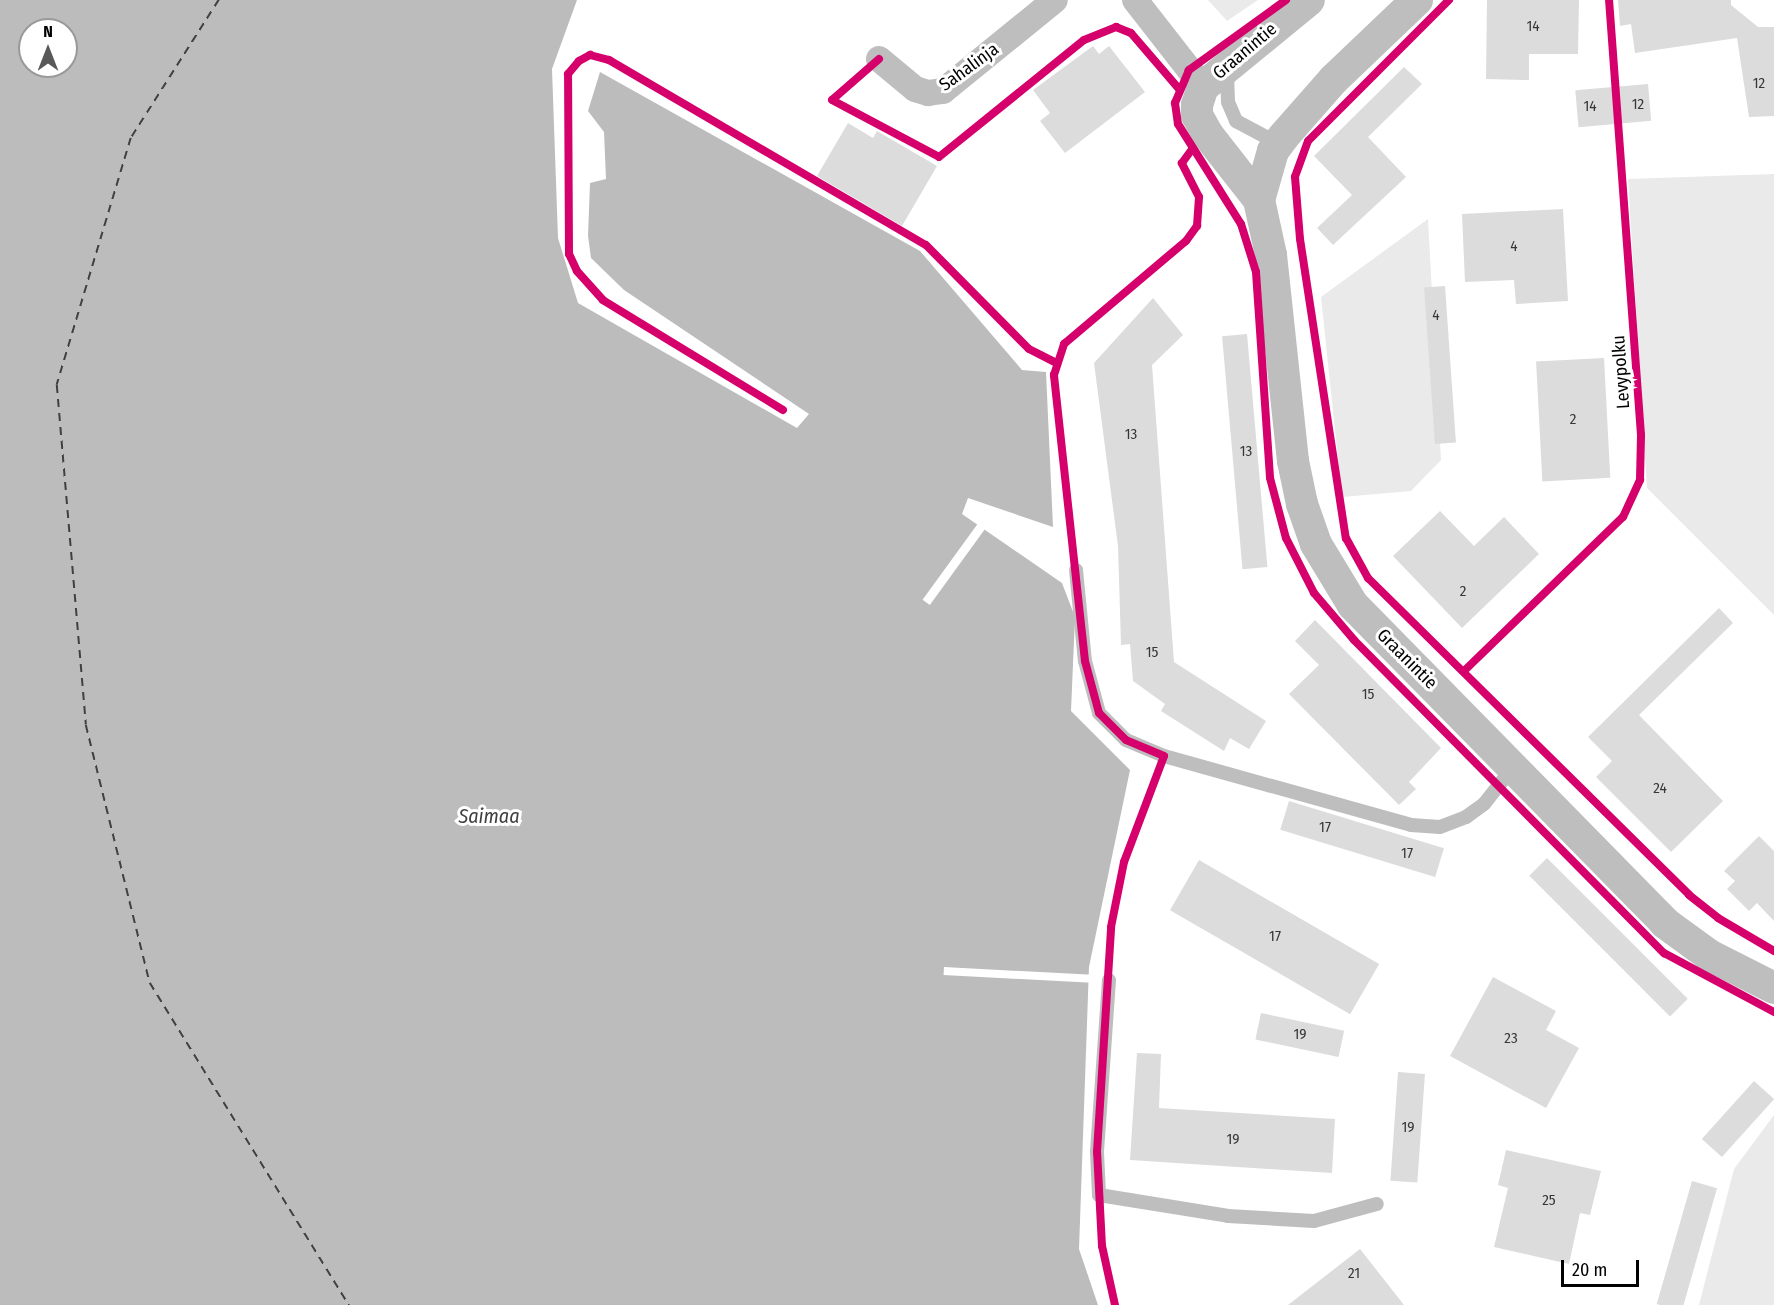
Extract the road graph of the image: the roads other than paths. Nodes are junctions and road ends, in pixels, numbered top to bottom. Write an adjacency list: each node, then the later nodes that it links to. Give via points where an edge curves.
1 (1054, 0): 5 (street, Sahalinja, via 943,91 928,93 915,88)
2 (1135, 0): 7 (street)
3 (1309, 0): 6 (street, Graanintie)
4 (1417, 0): 8 (street, Graanintie, via 1334,79)
5 (879, 59)
6 (1228, 65): 7 (street, Graanintie); 8 (lane, via 1225,85 1236,121 1266,137)
7 (1203, 87): 9 (street, Graanintie, via 1197,115)
8 (1284, 136): 9 (street, Graanintie, via 1274,151)
9 (1259, 200): 11 (street, Graanintie, via 1271,255 1293,461 1316,544 1353,605)
10 (1076, 570): 11 (lane, via 1085,661 1099,713 1126,740 1164,756 1411,825 1440,827 1466,817 1484,804)
11 (1514, 766): 13 (street, Graanintie, via 1665,922 1709,955)
12 (1109, 980): 14 (lane, via 1097,1152 1099,1195 1228,1216 1314,1221)
13 (1774, 988)
14 (1377, 1204)

